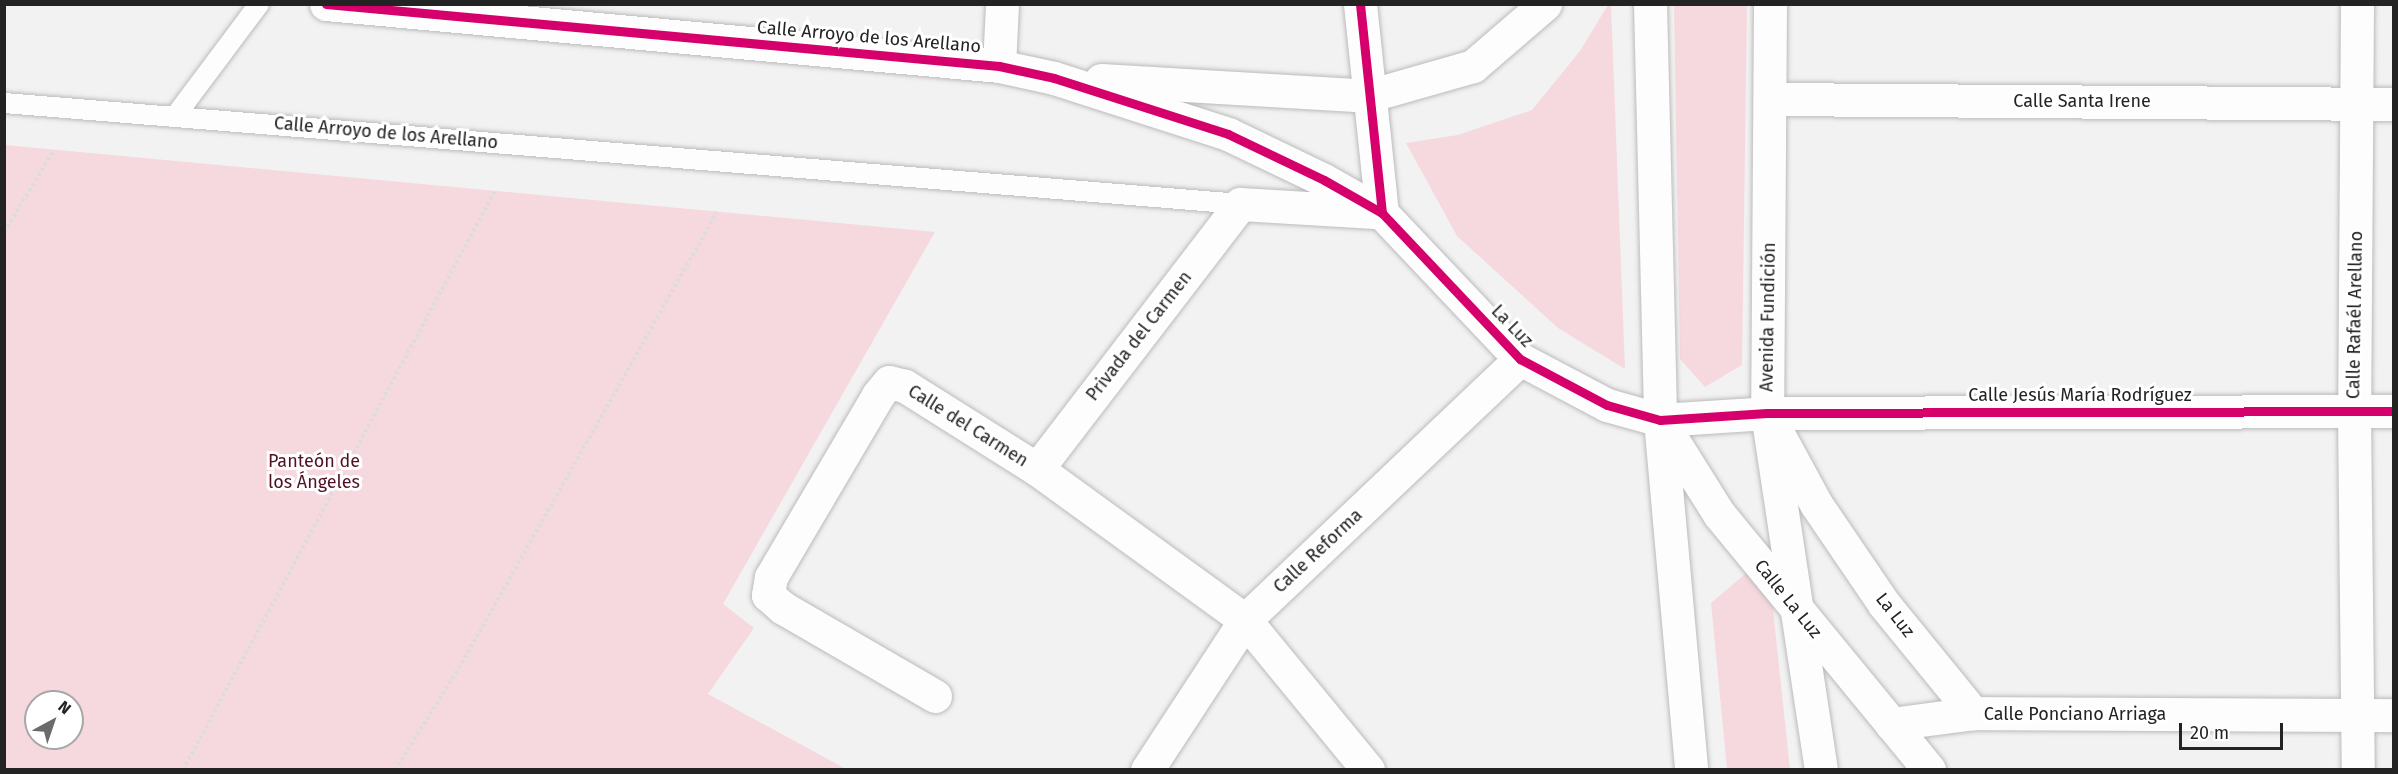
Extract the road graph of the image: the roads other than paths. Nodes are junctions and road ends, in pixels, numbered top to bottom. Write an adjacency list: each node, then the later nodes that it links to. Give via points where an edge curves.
1 (259, 4): 16 (lane)
2 (326, 4): 9 (street, Calle Arroyo de los Arellano)
3 (1002, 4): 9 (street)
4 (1360, 4): 11 (street)
5 (1545, 4): 11 (street, Calle Arroyo de los Arellano, via 1473,66)
6 (1650, 4): 23 (street)
7 (1770, 4): 12 (street, Avenida Fundición)
8 (2357, 4): 14 (street, Calle Rafaél Arellano)
9 (999, 66): 10 (street, Calle Arroyo de los Arellano)
10 (1054, 78): 11 (street, Calle Arroyo de los Arellano); 18 (street, Calle Arroyo de los Arellano, via 1228,134)
11 (1368, 96): 18 (street)
12 (1770, 99): 14 (street, Calle Santa Irene); 22 (street, Avenida Fundición)
13 (4, 103): 16 (lane, Calle Arroyo de los Arellano)
14 (2358, 104): 15 (street, Calle Santa Irene); 20 (street, Calle Rafaél Arellano)
15 (2394, 104)
16 (176, 115): 17 (lane, Calle Arroyo de los Arellano)
17 (1240, 204): 18 (street, Calle Arroyo de los Arellano); 24 (street, Privada del Carmen)
18 (1382, 213): 19 (street, La Luz)
19 (1520, 359): 23 (street, La Luz, via 1607,405); 26 (street, Calle Reforma)
20 (2354, 411): 21 (street, Calle Jesús María Rodríguez); 22 (street, Calle Jesús María Rodríguez); 29 (street, Calle Rafaél Arellano)
21 (2394, 411)
22 (1767, 413): 23 (street, La Luz); 25 (street, Avenida Fundición); 28 (street, La Luz, via 1822,513 1884,604)
23 (1660, 420): 25 (street, Calle La Luz, via 1719,514); 34 (street)
24 (1037, 469): 26 (street, Calle del Carmen); 27 (street, Calle del Carmen, via 905,386 889,382 771,577 768,595 783,608)
25 (1801, 616): 31 (street, Calle La Luz); 35 (street, Avenida Fundición)
26 (1245, 620): 32 (street, Calle Reforma); 33 (street, Calle del Carmen)
27 (934, 696)
28 (1973, 713): 29 (street, Calle Ponciano Arriaga); 31 (street)
29 (2358, 715): 30 (street, Calle Ponciano Arriaga); 37 (street, Calle Rafaél Arellano)
30 (2394, 715)
31 (1891, 724): 36 (street, Calle La Luz)
32 (1147, 770)
33 (1368, 770)
34 (1691, 770)
35 (1821, 770)
36 (1929, 770)
37 (2358, 770)

